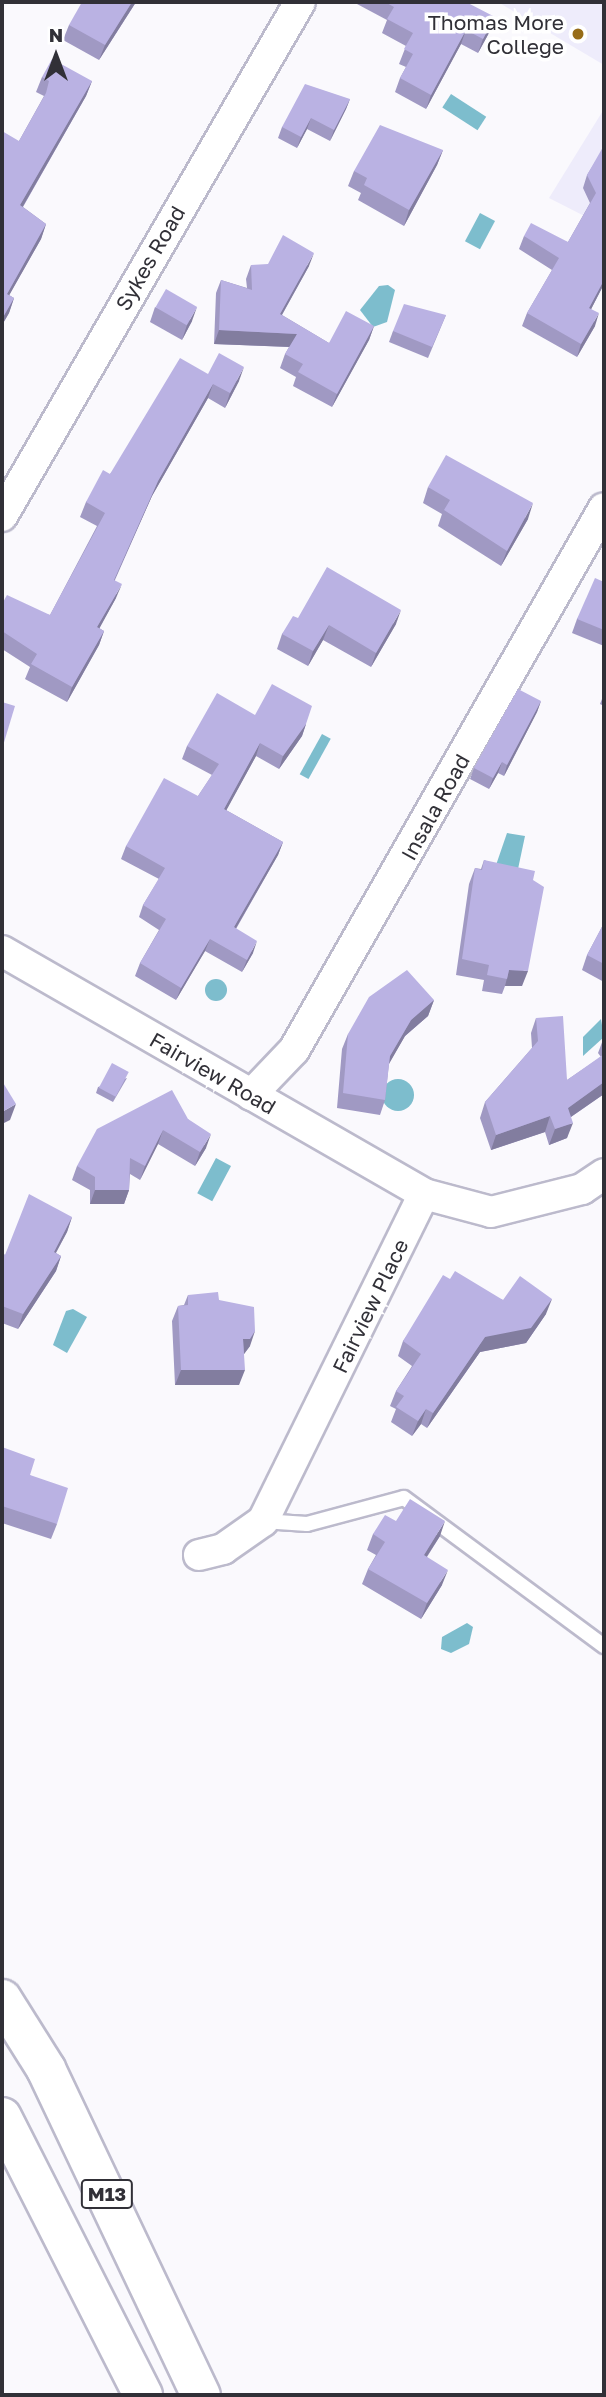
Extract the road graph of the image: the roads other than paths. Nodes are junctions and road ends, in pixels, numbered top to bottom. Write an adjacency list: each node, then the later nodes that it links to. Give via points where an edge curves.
1 (300, 2): 3 (street, Sykes Road)
2 (604, 508): 5 (street, Insala Road, via 295,1050)
3 (2, 516)
4 (2, 951): 5 (street, Fairview Road)
5 (251, 1095): 7 (street, Fairview Road)
6 (604, 1174): 7 (street, via 582,1189 491,1212)
7 (424, 1194): 8 (street, Fairview Place)
8 (264, 1521): 9 (street, Fairview Place, via 223,1549); 10 (lane, via 307,1524 404,1498 532,1586)
9 (199, 1555)
10 (604, 1646)
11 (2, 1999): 14 (highway, M13, via 46,2069)
12 (3, 2121): 13 (highway, M13)
13 (143, 2395)
14 (201, 2395)

